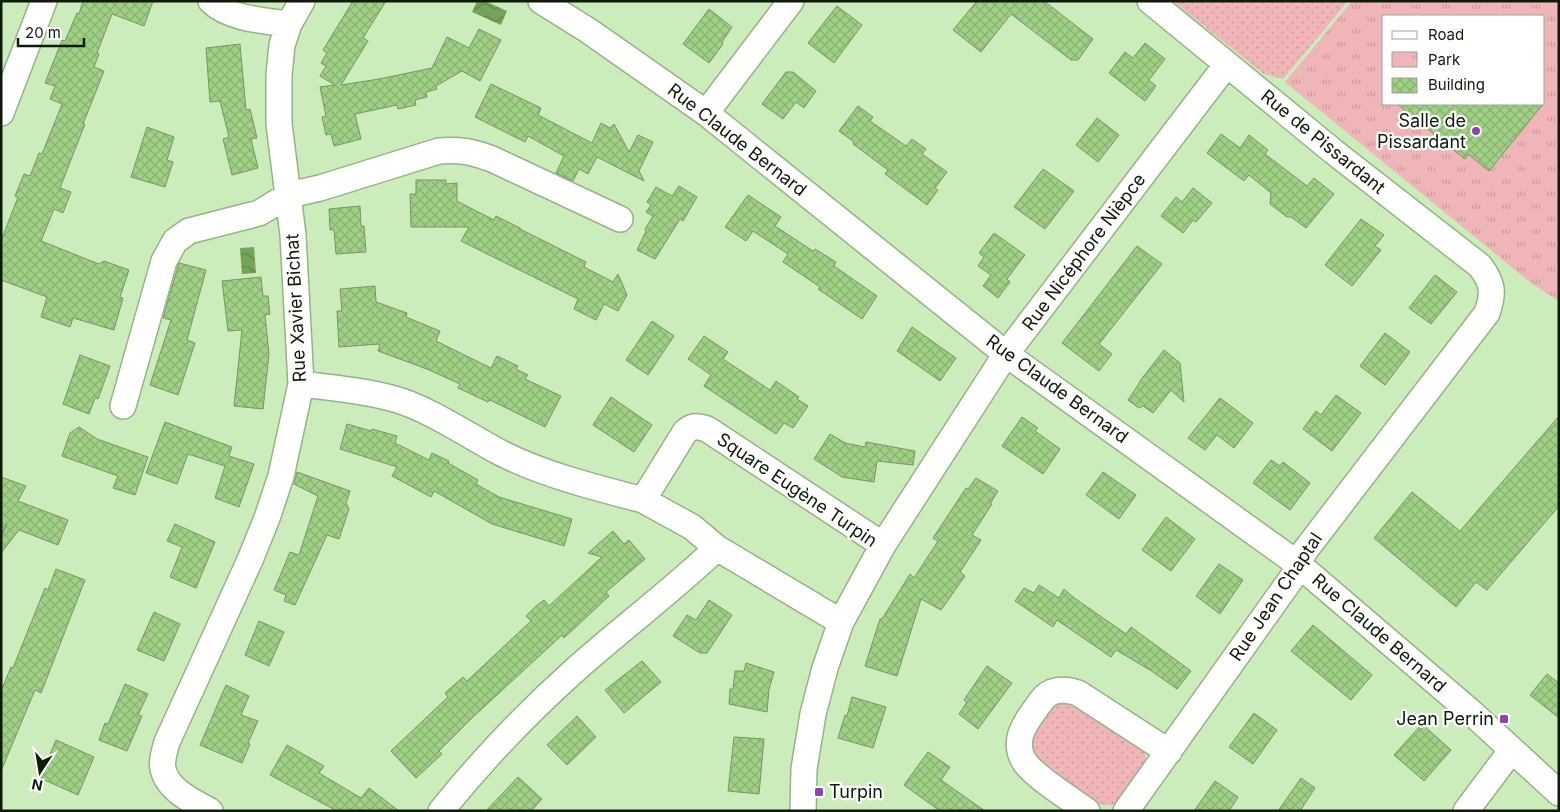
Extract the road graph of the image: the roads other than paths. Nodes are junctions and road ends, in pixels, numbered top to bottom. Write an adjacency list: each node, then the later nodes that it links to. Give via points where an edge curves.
1 (44, 1): 8 (street)
2 (211, 1): 7 (street, via 225,11)
3 (302, 1): 7 (street, Rue Xavier Bichat)
4 (541, 1): 11 (street, Rue Claude Bernard)
5 (791, 1): 11 (street)
6 (1150, 1): 9 (street, Rue de Pissardant)
7 (289, 24): 12 (street, Rue Xavier Bichat, via 278,75)
8 (11, 55): 10 (street)
9 (1226, 64): 14 (street, Rue de Pissardant, via 1480,266); 15 (street, Rue Nicéphore Nièpce)
10 (1, 113)
11 (706, 113): 15 (street, Rue Claude Bernard)
12 (289, 195): 13 (street, via 439,151 458,150 492,159); 16 (street, Rue Xavier Bichat); 17 (street, via 258,213 189,231 174,241 164,261)
13 (620, 219)
14 (1492, 286): 21 (street, Rue Jean Chaptal, via 1487,313)
15 (1006, 354): 19 (street, Rue Nicéphore Nièpce); 21 (street, Rue Claude Bernard)
16 (301, 384): 18 (street, via 400,400 533,467); 26 (street, Rue Xavier Bichat, via 281,476 267,518 163,755 163,769 170,784)
17 (123, 406)
18 (643, 500): 19 (street, Square Eugène Turpin, via 685,432 698,426); 20 (street, via 692,527)
19 (883, 545): 22 (street, Square Eugène Turpin)
20 (717, 548): 22 (street); 27 (street, via 575,670 510,732)
21 (1298, 564): 23 (street, Rue Claude Bernard); 24 (street, Rue Jean Chaptal, via 1294,575)
22 (841, 622): 28 (street, via 813,714 804,769)
23 (1513, 751): 25 (street, Rue Claude Bernard); 31 (street)
24 (1169, 752): 29 (street, via 1078,693 1059,690 1043,698 1022,729 1020,748 1023,760 1033,772); 30 (street, Rue Jean Chaptal)
25 (1559, 794)
26 (210, 811)
27 (441, 811)
28 (803, 811)
29 (1087, 811)
30 (1126, 811)
31 (1466, 811)

